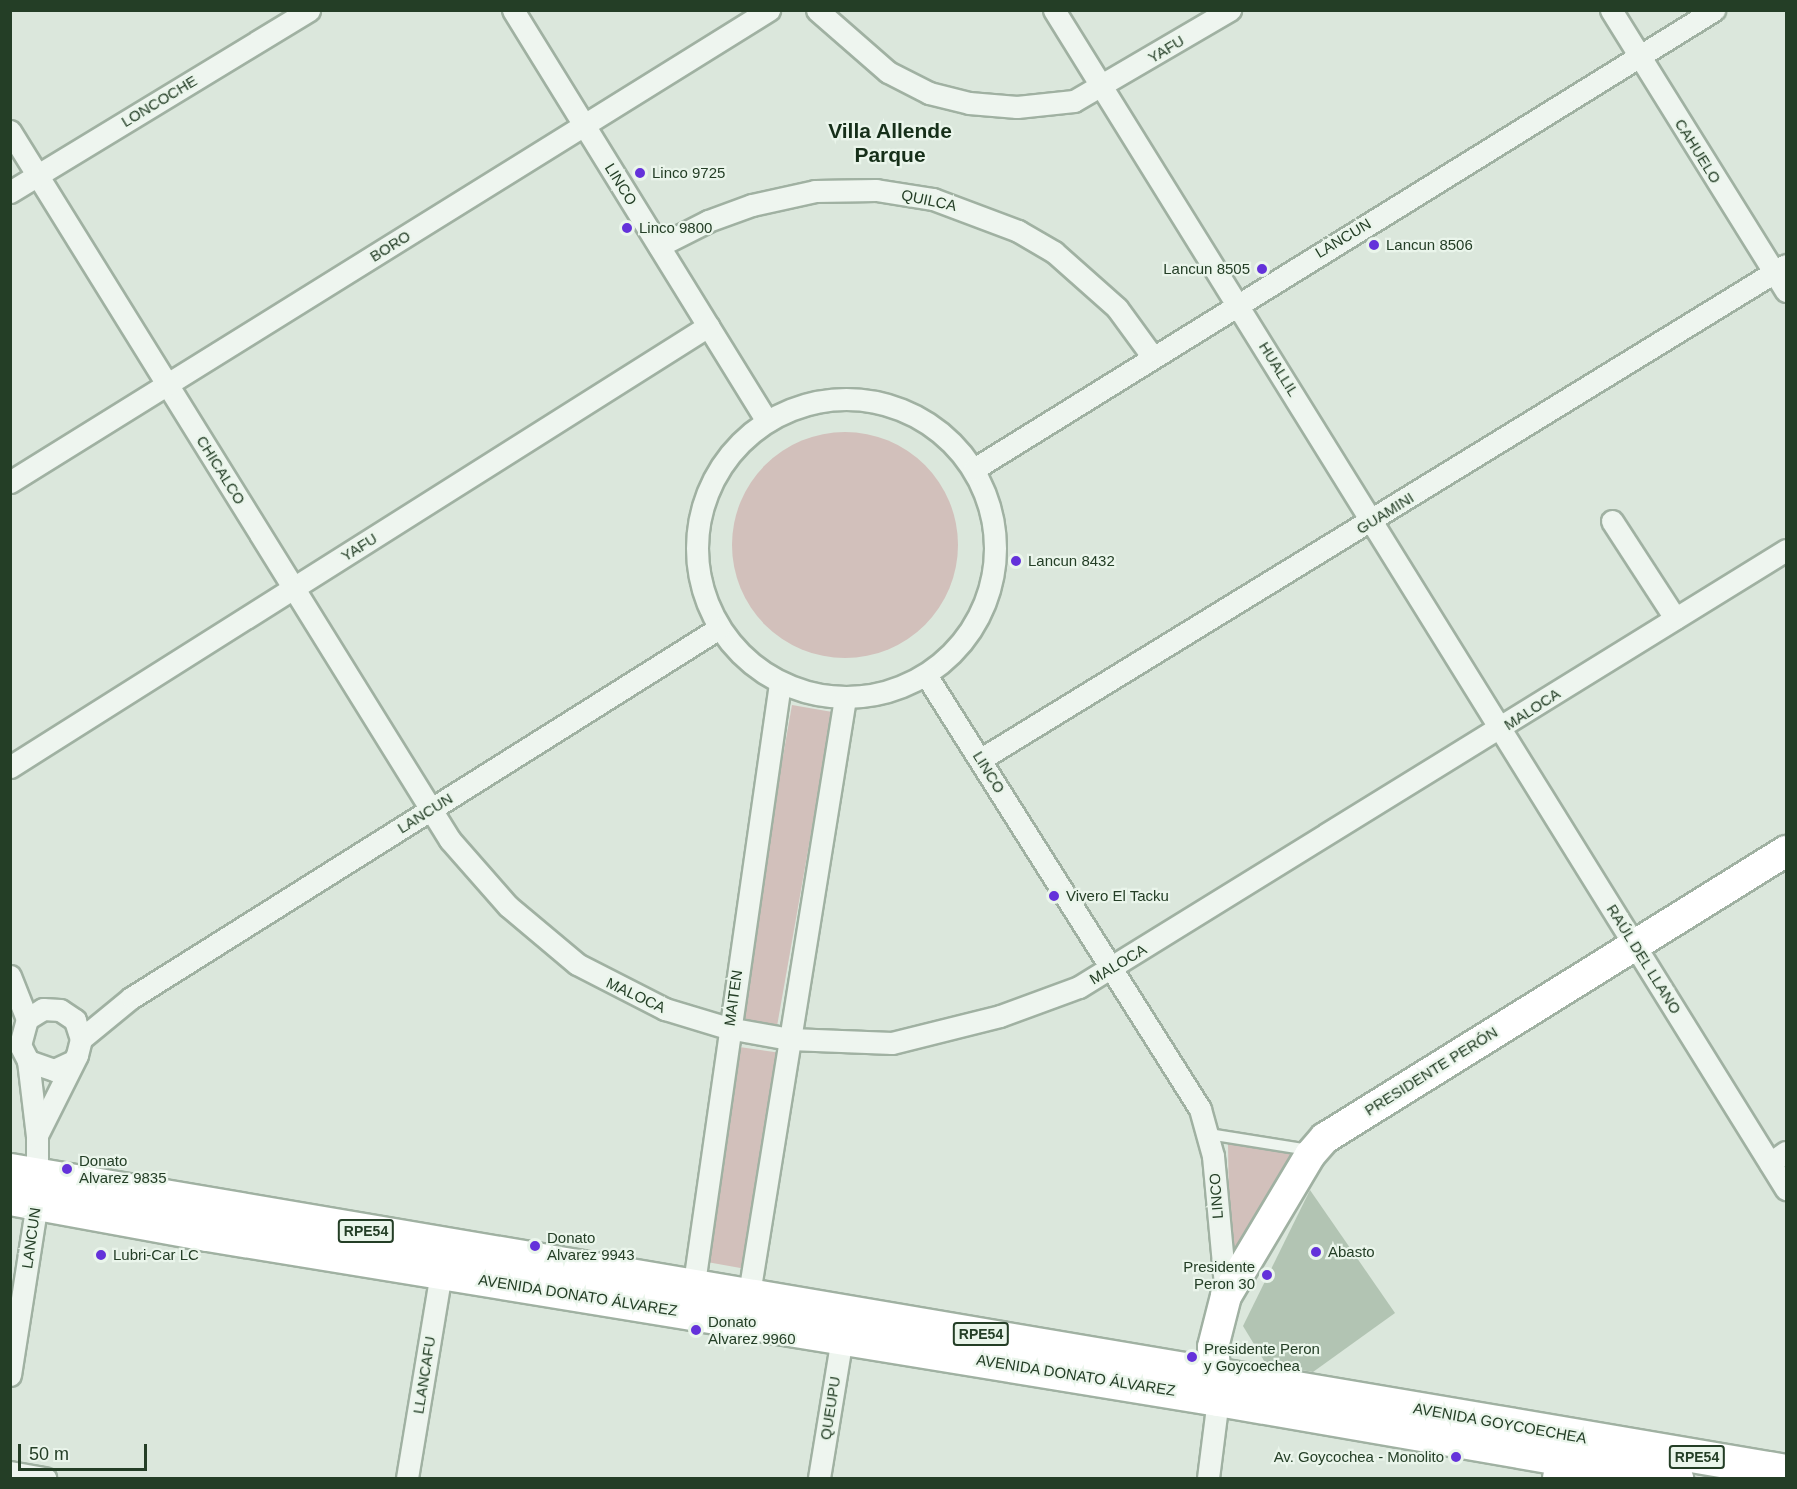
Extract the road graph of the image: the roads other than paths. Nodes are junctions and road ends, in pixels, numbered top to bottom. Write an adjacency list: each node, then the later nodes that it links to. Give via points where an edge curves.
1 (309, 10): 13 (street, LONCOCHE)
2 (513, 10): 11 (street, LINCO)
3 (769, 10): 11 (street, BORO)
4 (817, 10): 10 (street, YAFU, via 888,72 929,93 969,103 1017,107 1074,100)
5 (1054, 10): 10 (street, HUALLIL)
6 (1230, 10): 10 (street, YAFU)
7 (1611, 10): 9 (street, CAHUELO)
8 (1714, 10): 9 (street, LANCUN)
9 (1640, 57): 16 (street, CAHUELO); 18 (street, LANCUN)
10 (1102, 88): 18 (street, HUALLIL)
11 (584, 125): 15 (street, LINCO); 21 (street, BORO)
12 (10, 131): 13 (street, CHICALCO)
13 (38, 175): 14 (street, LONCOCHE); 21 (street, CHICALCO)
14 (10, 192)
15 (659, 246): 19 (street, LINCO); 20 (street, QUILCA, via 730,213 815,191 876,190 933,199 1018,231 1054,252 1117,308)
16 (1780, 268): 17 (street, CAHUELO); 25 (street, GUAMINI)
17 (1786, 291)
18 (1237, 303): 20 (street, LANCUN); 25 (street, HUALLIL)
19 (708, 326): 22 (street, LINCO); 28 (street, YAFU)
20 (1152, 356): 23 (street, LANCUN)
21 (168, 384): 24 (street, BORO); 28 (street, CHICALCO)
22 (766, 419): 23 (street, via 799,406 838,399 878,402 924,421 948,438); 30 (street, via 734,449 712,481 700,518 698,565 703,594)
23 (974, 469): 31 (street, via 988,499 995,533 995,566 987,599 972,630 950,656)
24 (10, 482)
25 (1373, 520): 34 (street, HUALLIL); 35 (street, GUAMINI)
26 (1612, 521): 29 (street)
27 (1786, 550): 29 (street, MALOCA)
28 (294, 588): 36 (street, YAFU); 37 (street, CHICALCO)
29 (1675, 618): 34 (street, MALOCA)
30 (719, 628): 32 (street, via 743,656); 37 (street, LANCUN)
31 (926, 675): 33 (street, via 899,688); 35 (street, LINCO)
32 (780, 683): 33 (street, via 812,694); 45 (street, MAITEN)
33 (845, 698): 47 (street)
34 (1502, 728): 39 (street, RAÚL DEL LLANO); 40 (street, MALOCA)
35 (981, 759): 40 (street, LINCO)
36 (10, 767)
37 (429, 810): 42 (street, LANCUN); 45 (street, MALOCA, via 495,892 569,958 613,986)
38 (1786, 851): 39 (main road, PRESIDENTE PERÓN)
39 (1634, 944): 52 (main road, PRESIDENTE PERÓN, via 1344,1125); 53 (street, RAÚL DEL LLANO)
40 (1113, 968): 47 (street, MALOCA, via 1047,1000 925,1037 863,1044); 50 (street, LINCO, via 1200,1108)
41 (14, 981): 43 (street); 44 (street)
42 (131, 998): 43 (street, LANCUN, via 99,1010); 46 (street, LANCUN)
43 (60, 1011): 44 (street, LANCUN, via 34,1012); 46 (street, via 75,1020)
44 (27, 1019): 48 (street, LANCUN, via 20,1045)
45 (728, 1028): 47 (street, MALOCA); 58 (street, MAITEN)
46 (81, 1039): 49 (street, LANCUN)
47 (790, 1039): 59 (street)
48 (28, 1061): 49 (street, via 45,1069); 51 (street, LANCUN)
49 (71, 1062): 51 (street, LANCUN)
50 (1209, 1134): 52 (lane); 57 (street, LINCO)
51 (37, 1136): 54 (street, LANCUN)
52 (1313, 1150): 57 (main road, PRESIDENTE PERÓN)
53 (1778, 1157): 55 (street, RAÚL DEL LLANO)
54 (24, 1187): 56 (main road, AVENIDA DONATO ÁLVAREZ / RPE54); 58 (main road, AVENIDA DONATO ÁLVAREZ / RPE54); 61 (street, LANCUN)
55 (1786, 1189)
56 (441, 1272): 58 (main road, AVENIDA DONATO ÁLVAREZ / RPE54); 67 (street, LLANCAFU)
57 (1226, 1296): 62 (main road, PRESIDENTE PERÓN, via 1213,1347)
58 (692, 1300): 59 (main road, AVENIDA DONATO ÁLVAREZ / RPE54)
59 (746, 1309): 60 (main road, AVENIDA DONATO ÁLVAREZ / RPE54); 62 (main road, AVENIDA DONATO ÁLVAREZ / RPE54)
60 (842, 1337): 62 (main road, AVENIDA DONATO ÁLVAREZ / RPE54); 68 (street, QUEUPU)
61 (10, 1375)
62 (1216, 1385): 63 (main road, AVENIDA GOYCOECHEA / RPE54); 69 (street)
63 (1581, 1459): 64 (main road, AVENIDA GOYCOECHEA / RPE54); 70 (main road, AVENIDA GOYCOECHEA / RPE54)
64 (1786, 1471)
65 (10, 1472): 66 (street)
66 (45, 1479)
67 (407, 1479)
68 (819, 1479)
69 (1208, 1479)
70 (1676, 1479)

